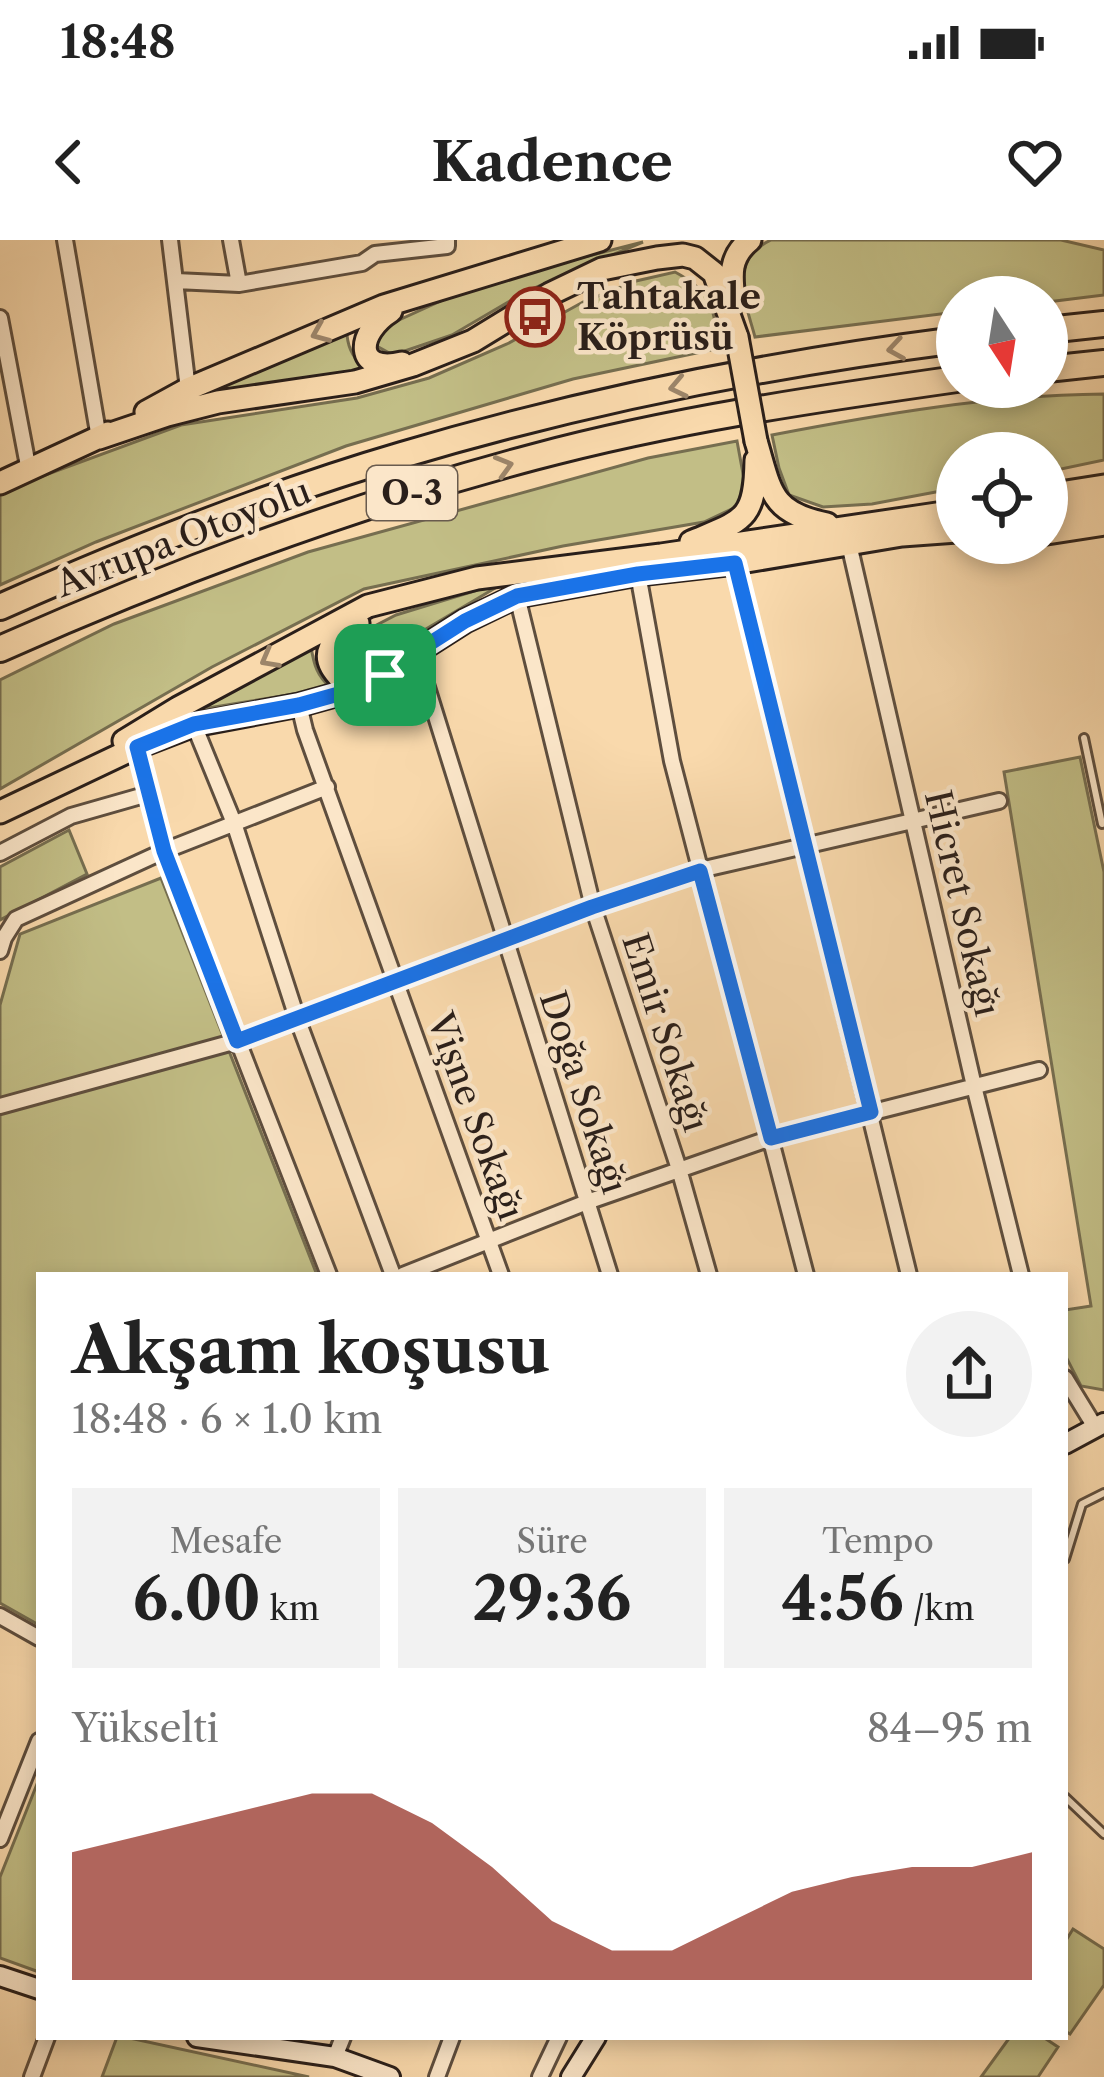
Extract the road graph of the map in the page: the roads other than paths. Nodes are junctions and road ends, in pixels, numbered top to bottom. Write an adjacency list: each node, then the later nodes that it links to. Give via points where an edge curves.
1 (65, 240): 21 (street)
2 (170, 240): 9 (street)
3 (231, 240): 10 (street)
4 (447, 240): 7 (street)
5 (750, 240): 14 (main road, via 732,263)
6 (591, 241): 8 (main road)
7 (374, 247): 10 (street, via 362,263)
8 (470, 279): 16 (main road, via 387,313 365,338 376,363); 20 (main road, one-way to 20, via 384,306)
9 (176, 281): 10 (street); 20 (street)
10 (239, 284)
11 (0, 318): 23 (street)
12 (1104, 324): 13 (highway)
13 (1068, 328)
14 (737, 337): 16 (main road, via 714,273 683,255 602,269); 22 (main road, bridge)
15 (936, 343): 40 (highway, Avrupa Otoyolu / O-3, one-way to 40, via 680,386 400,455 153,541)
16 (439, 354): 21 (main road, via 355,382 218,401)
17 (1104, 363): 18 (highway)
18 (1068, 367)
19 (936, 383): 41 (highway, Avrupa Otoyolu / O-3, one-way to 19, via 246,547 536,456)
20 (188, 389): 21 (main road)
21 (99, 438): 23 (main road)
22 (756, 441): 30 (main road, via 770,488 789,512 827,524); 35 (main road, via 754,501 746,515)
23 (29, 471): 24 (main road)
24 (0, 483)
25 (1104, 486): 26 (main road)
26 (1068, 492)
27 (1104, 506): 28 (main road)
28 (1068, 512)
29 (936, 514): 30 (main road)
30 (878, 524): 35 (main road)
31 (1104, 524): 32 (main road)
32 (1068, 530)
33 (936, 532): 34 (main road)
34 (849, 544): 36 (main road); 53 (street, Hicret Sokağı)
35 (662, 555): 38 (main road)
36 (735, 563): 37 (main road); 56 (street)
37 (638, 574): 39 (main road); 59 (street)
38 (422, 590): 43 (main road, via 368,617 328,650 342,680); 50 (main road, one-way to 50, via 368,605)
39 (517, 596): 42 (main road); 60 (street, Emir Sokağı)
40 (0, 607)
41 (0, 649)
42 (416, 652): 43 (main road); 61 (street, Doğa Sokağı)
43 (385, 675): 44 (main road)
44 (299, 705): 45 (main road); 48 (street, Vişne Sokağı)
45 (194, 724): 47 (main road); 54 (street)
46 (1084, 738): 55 (lane)
47 (137, 747): 49 (street); 50 (main road)
48 (327, 787): 54 (street); 63 (street, Vişne Sokağı)
49 (148, 794): 57 (street); 58 (street, via 71,816)
50 (31, 796): 52 (main road)
51 (1000, 801): 53 (street)
52 (0, 812)
53 (913, 820): 56 (street); 67 (street, Hicret Sokağı)
54 (234, 823): 57 (street); 64 (street)
55 (1102, 824)
56 (803, 846): 59 (street); 69 (street)
57 (164, 851): 62 (street, via 16,920); 65 (street)
58 (0, 853)
59 (700, 871): 60 (street); 70 (street)
60 (592, 907): 61 (street); 71 (street, Emir Sokağı)
61 (505, 941): 63 (street); 72 (street, Doğa Sokağı)
62 (0, 951)
63 (397, 982): 64 (street); 73 (street, Vişne Sokağı)
64 (297, 1018): 65 (street); 75 (street)
65 (237, 1041): 68 (street); 74 (street)
66 (1039, 1070): 67 (street)
67 (974, 1086): 69 (street); 82 (street, Hicret Sokağı)
68 (0, 1106)
69 (871, 1112): 70 (street); 81 (street)
70 (771, 1138): 71 (street); 80 (street)
71 (680, 1169): 72 (street); 79 (street, Emir Sokağı)
72 (587, 1202): 73 (street); 78 (street, Doğa Sokağı)
73 (488, 1240): 76 (street); 77 (street, Vişne Sokağı)
74 (328, 1272)
75 (392, 1272)
76 (411, 1272)
77 (500, 1272)
78 (609, 1272)
79 (708, 1272)
80 (805, 1272)
81 (909, 1272)
82 (1020, 1272)
83 (1068, 1382): 84 (street)
84 (1100, 1425): 85 (street)
85 (1068, 1442)
86 (1104, 1493): 87 (lane, via 1082,1504)
87 (1068, 1549)
88 (0, 1616): 89 (street)
89 (36, 1636)
90 (36, 1748): 92 (street)
91 (1068, 1800): 93 (lane)
92 (4, 1817): 94 (street)
93 (1104, 1834)
94 (0, 1839)
95 (0, 1976): 96 (street)
96 (36, 1988)
97 (46, 2040): 104 (street)
98 (218, 2040): 103 (street)
99 (342, 2040): 103 (street)
100 (451, 2040): 106 (street)
101 (558, 2040): 107 (street)
102 (594, 2040): 108 (street)
103 (335, 2057): 105 (street)
104 (32, 2077)
105 (390, 2077)
106 (437, 2077)
107 (540, 2077)
108 (571, 2077)

